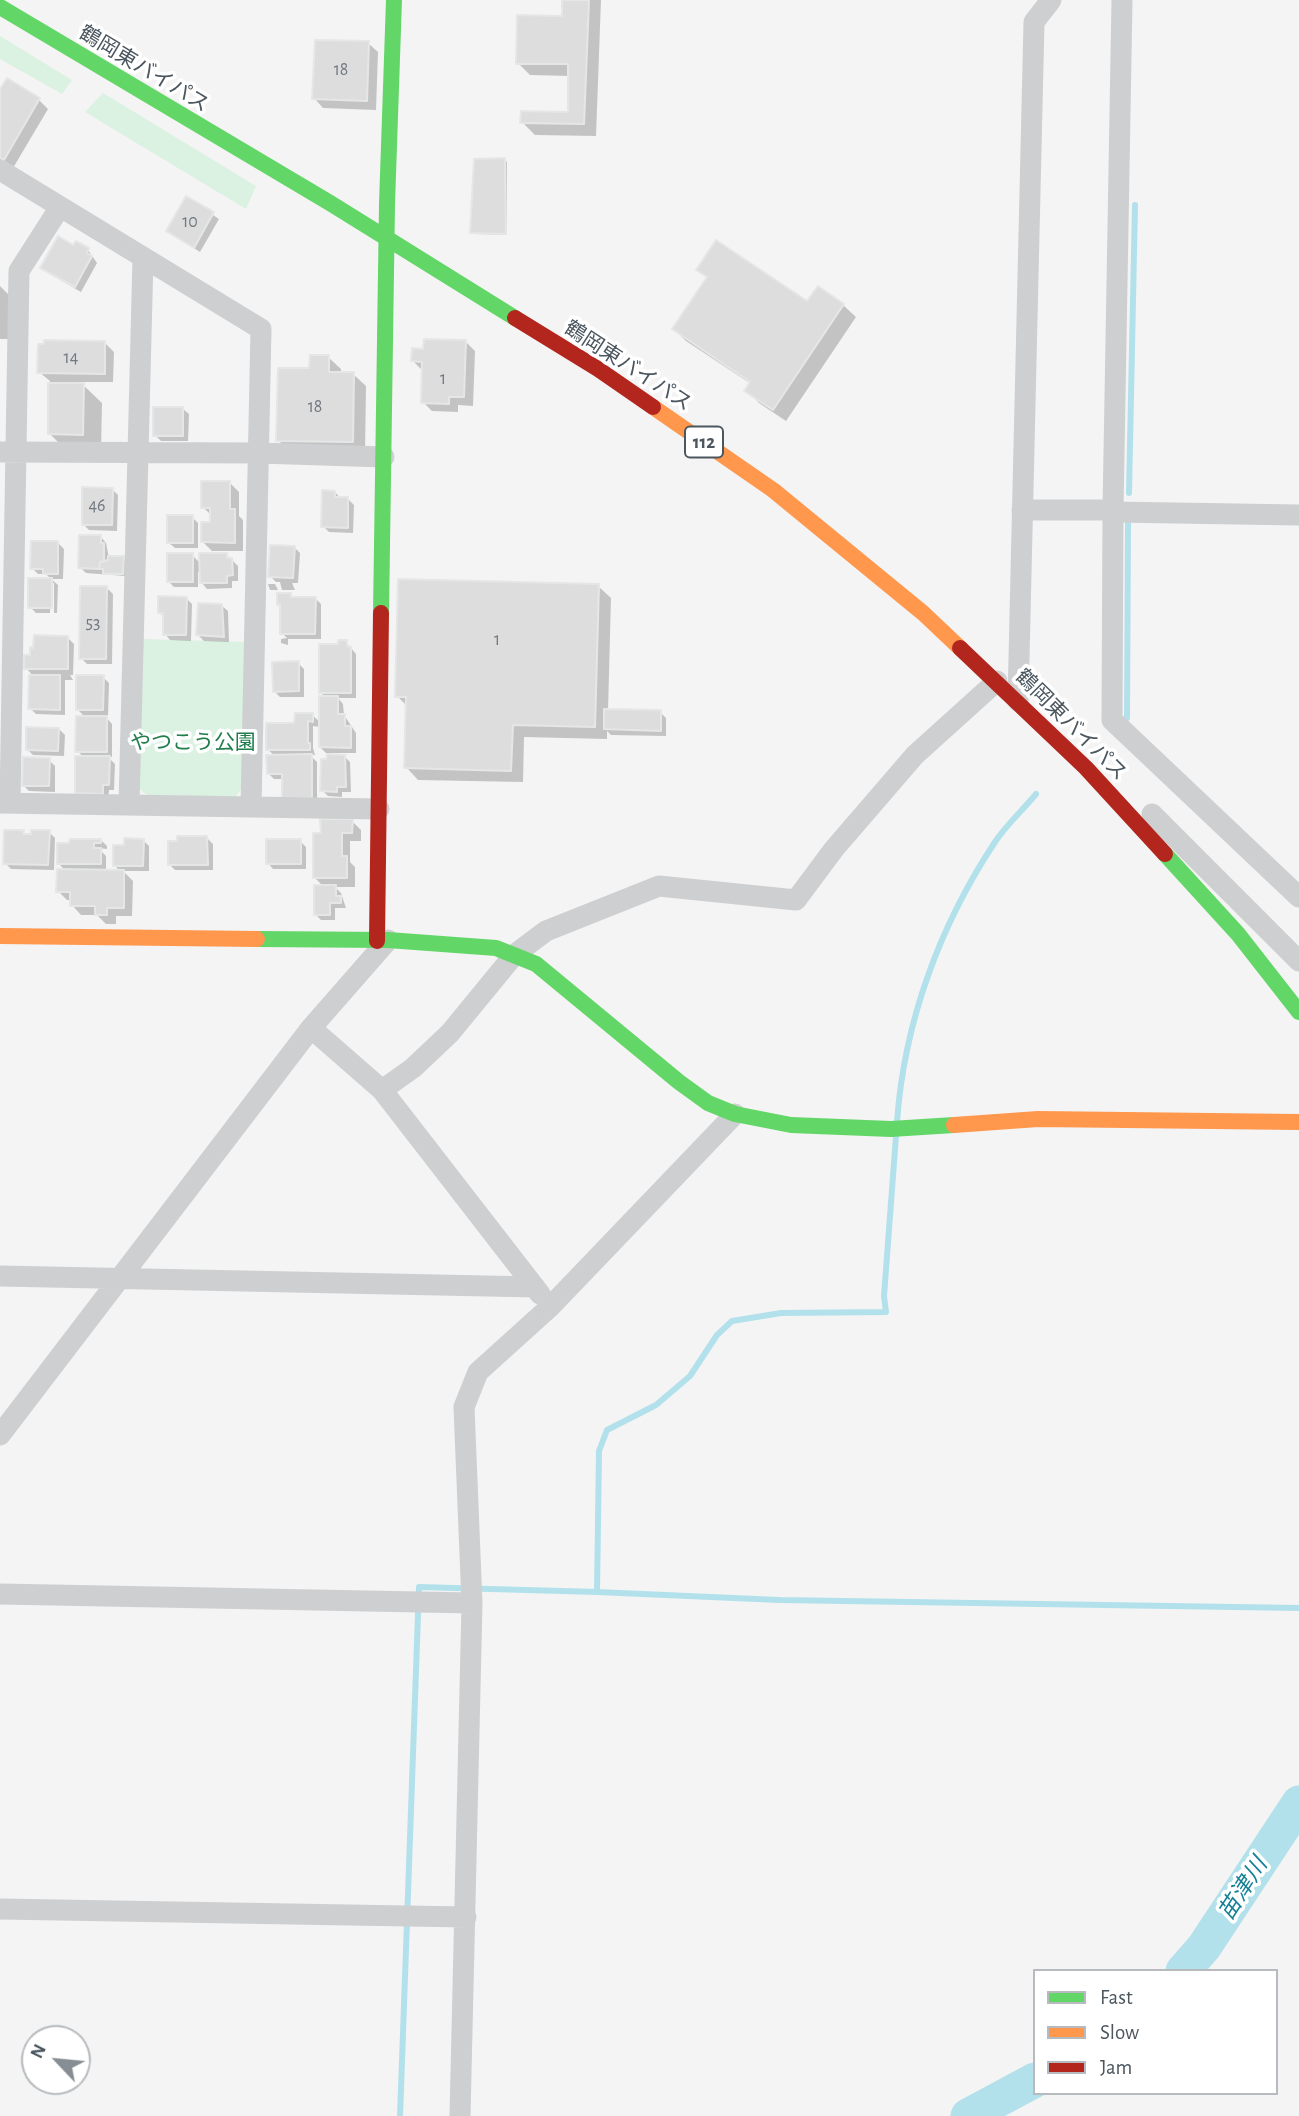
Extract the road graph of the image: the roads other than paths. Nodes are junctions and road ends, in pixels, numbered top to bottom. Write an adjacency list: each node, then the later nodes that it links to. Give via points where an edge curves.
1 (394, 0): 7 (main road)
2 (1051, 0): 13 (street, via 1034,22)
3 (1122, 0): 14 (street)
4 (0, 7): 7 (main road, 鶴岡東バイパス / 112)
5 (0, 170): 6 (street)
6 (60, 207): 8 (street); 9 (street, via 19,271)
7 (386, 238): 12 (main road); 16 (main road, 鶴岡東バイパス / 112, via 645,400 773,490 923,613)
8 (143, 258): 10 (street); 11 (street, via 261,329)
9 (8, 452): 10 (street); 19 (street)
10 (139, 453): 11 (street); 20 (street)
11 (260, 453): 12 (street); 21 (street)
12 (384, 457): 22 (main road)
13 (1022, 510): 14 (street); 17 (street)
14 (1113, 511): 15 (street); 23 (street, via 1112,719)
15 (1299, 515)
16 (997, 681): 17 (main road, 鶴岡東バイパス / 112); 26 (street, via 915,755 796,900 659,886 546,931)
17 (1018, 701): 18 (main road, 鶴岡東バイパス / 112)
18 (1086, 768): 27 (street, via 1140,801); 28 (main road, 鶴岡東バイパス / 112, via 1238,934)
19 (5, 803): 20 (street)
20 (129, 805): 21 (street)
21 (251, 807): 22 (street)
22 (379, 809): 25 (main road)
23 (1299, 897)
24 (0, 936): 25 (main road)
25 (383, 940): 26 (main road, via 478,945); 29 (street)
26 (514, 955): 30 (street, via 450,1034); 31 (main road, via 536,964 679,1082)
27 (1299, 961)
28 (1299, 1012)
29 (311, 1028): 30 (street); 34 (street)
30 (382, 1090): 35 (street)
31 (735, 1114): 32 (main road, via 791,1125 891,1129 1038,1119); 36 (street)
32 (1299, 1122)
33 (0, 1276): 34 (street)
34 (120, 1278): 35 (street); 37 (street)
35 (535, 1287): 36 (street)
36 (550, 1307): 39 (street, via 478,1372 464,1407)
37 (0, 1435)
38 (0, 1594): 39 (street)
39 (472, 1603): 41 (street)
40 (0, 1909): 41 (street)
41 (466, 1917): 42 (street)
42 (460, 2116)

